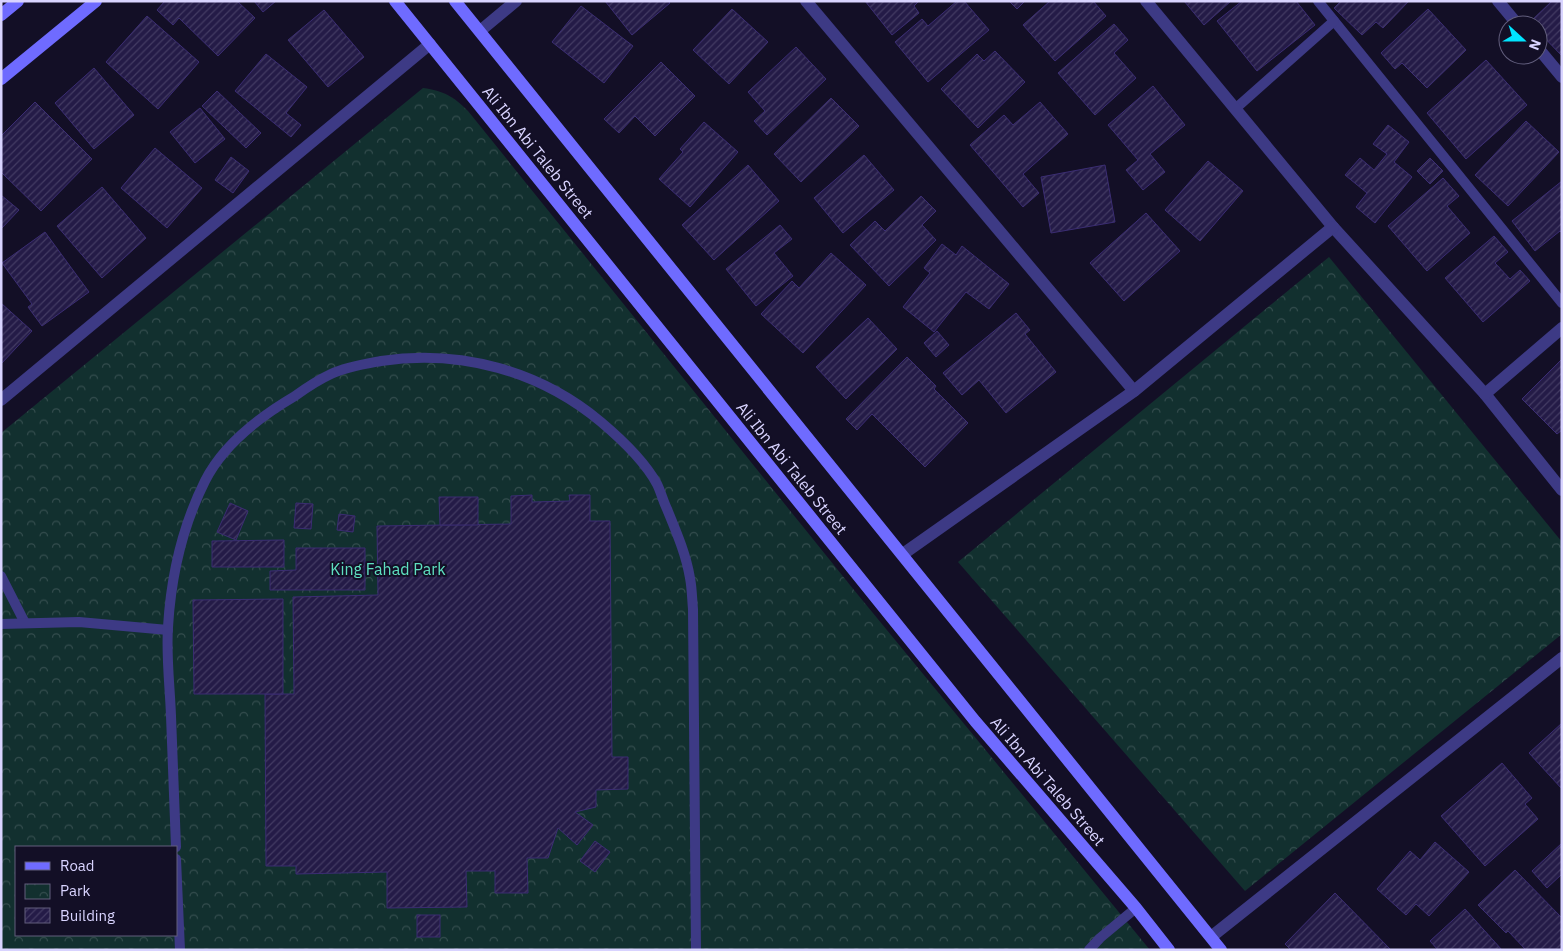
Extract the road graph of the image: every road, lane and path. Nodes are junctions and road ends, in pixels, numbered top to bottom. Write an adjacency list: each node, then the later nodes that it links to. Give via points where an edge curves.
1 (18, 1): 10 (street)
2 (96, 1): 17 (street)
3 (395, 1): 14 (street, Ali Ibn Abi Taleb Street)
4 (455, 1): 13 (street, Ali Ibn Abi Taleb Street)
5 (516, 1): 13 (street)
6 (806, 1): 22 (street)
7 (1146, 1): 18 (street)
8 (1318, 1): 12 (lane)
9 (1498, 1): 11 (street)
10 (1, 15)
11 (1510, 15)
12 (1334, 21): 18 (lane); 20 (lane)
13 (480, 31): 26 (street, Ali Ibn Abi Taleb Street)
14 (430, 44): 24 (street); 34 (street, Ali Ibn Abi Taleb Street, via 975,721)
15 (1548, 60): 16 (street)
16 (1562, 76)
17 (1, 79)
18 (1235, 109): 19 (street)
19 (1333, 227): 22 (street); 23 (street)
20 (1562, 303)
21 (1562, 328): 23 (street)
22 (1134, 391): 26 (street)
23 (1485, 394): 25 (street)
24 (1, 400)
25 (1562, 490)
26 (903, 554): 35 (street, Ali Ibn Abi Taleb Street)
27 (1, 576): 28 (lane)
28 (25, 623): 29 (lane); 30 (lane, via 79,622)
29 (1, 624)
30 (168, 630): 32 (lane); 37 (lane, via 174,570 182,538 206,479 225,452 250,426 302,391 332,373 365,364 431,357 497,367 559,392 613,432 656,483 683,549 690,577)
31 (1562, 658): 35 (street)
32 (176, 846)
33 (178, 904): 36 (lane)
34 (1136, 908): 38 (lane); 39 (street, Ali Ibn Abi Taleb Street)
35 (1211, 937): 40 (street, Ali Ibn Abi Taleb Street)
36 (180, 950)
37 (696, 950)
38 (1089, 950)
39 (1169, 950)
40 (1222, 950)

